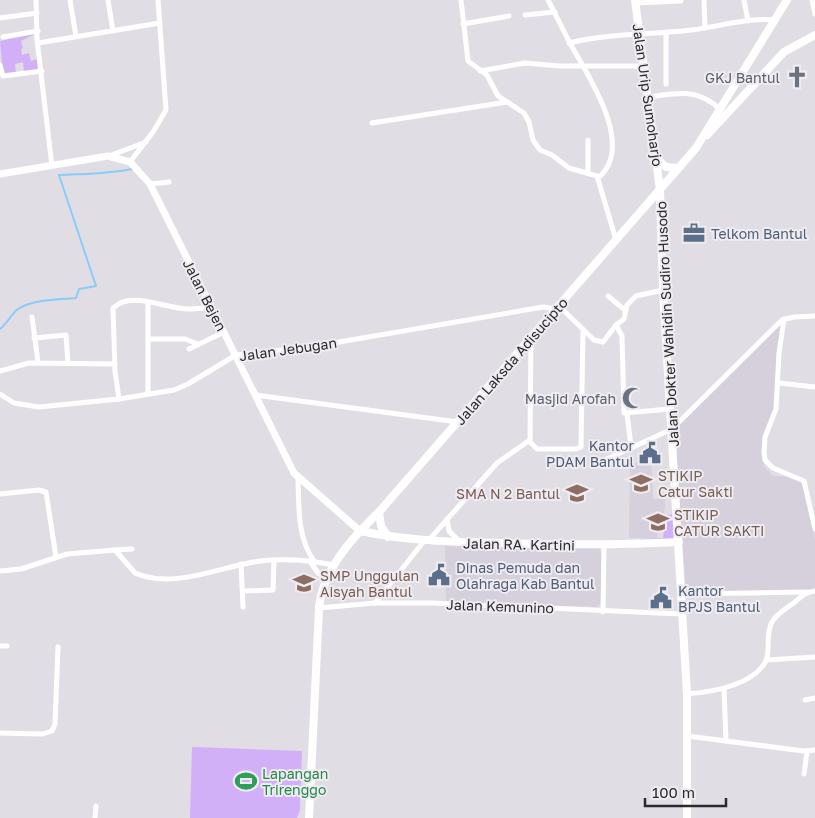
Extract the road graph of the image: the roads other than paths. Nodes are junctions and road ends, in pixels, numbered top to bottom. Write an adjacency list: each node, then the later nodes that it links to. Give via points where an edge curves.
1 (36, 0): 14 (street)
2 (70, 0): 29 (street)
3 (108, 0): 25 (street)
4 (158, 0): 21 (street)
5 (461, 0): 22 (street)
6 (548, 0): 13 (street)
7 (681, 0): 12 (street)
8 (704, 0): 23 (street)
9 (744, 0): 20 (street)
10 (787, 0): 19 (main road)
11 (812, 0): 15 (street)
12 (635, 2): 26 (main road, Jalan Urip Sumoharjo)
13 (554, 12): 17 (street); 32 (street)
14 (37, 13): 18 (street); 24 (street)
15 (815, 14)
16 (510, 16): 22 (street)
17 (525, 16)
18 (0, 18)
19 (774, 20): 20 (street); 41 (main road)
20 (748, 21): 23 (street)
21 (160, 23): 25 (street); 44 (street, via 166,110)
22 (463, 24): 37 (street, via 466,56 470,65)
23 (706, 28): 27 (street)
24 (38, 31): 30 (street); 31 (street)
25 (114, 31): 29 (street)
26 (640, 33): 27 (street); 32 (street, via 600,36); 35 (main road, Jalan Urip Sumoharjo)
27 (666, 33): 38 (street)
28 (815, 35): 45 (main road, via 784,52)
29 (76, 36): 31 (street)
30 (3, 37)
31 (38, 43): 36 (street)
32 (570, 43): 34 (street)
33 (0, 65): 36 (street, via 3,76)
34 (582, 65): 35 (street); 37 (street, via 525,63); 53 (street, via 602,98 612,150 610,164)
35 (644, 66): 39 (main road, Jalan Urip Sumoharjo)
36 (42, 71): 49 (street)
37 (480, 71): 40 (street, via 487,75 498,96)
38 (666, 84)
39 (649, 97): 41 (street, via 690,93); 47 (main road, Jalan Urip Sumoharjo)
40 (507, 102): 42 (street); 51 (street, via 526,115 533,140 540,150 569,168)
41 (719, 108): 45 (main road)
42 (372, 123)
43 (588, 140): 51 (street)
44 (146, 142): 46 (street); 48 (street)
45 (696, 148): 50 (main road, Jalan Laksda Adisucipto)
46 (108, 156): 48 (street); 49 (street)
47 (658, 160): 50 (main road, via 666,167); 56 (main road, Jalan Urip Sumoharjo)
48 (130, 162): 55 (street, Jalan Bejen)
49 (52, 166): 52 (street)
50 (678, 168): 56 (main road, Jalan Laksda Adisucipto)
51 (588, 172): 53 (street)
52 (0, 174)
53 (598, 178): 59 (street)
54 (169, 182): 55 (street)
55 (150, 184): 63 (street, Jalan Bejen)
56 (660, 190): 57 (main road, Jalan Laksda Adisucipto); 58 (main road, Jalan Dokter Wahidin Sudiro Husodo)
57 (640, 213): 58 (main road, via 653,210); 59 (main road, Jalan Laksda Adisucipto)
58 (661, 221): 60 (main road, Jalan Dokter Wahidin Sudiro Husodo)
59 (616, 240): 64 (main road, Jalan Laksda Adisucipto)
60 (663, 290): 65 (street, via 640,294 627,305); 90 (main road, Jalan Dokter Wahidin Sudiro Husodo)
61 (608, 296): 65 (street)
62 (148, 302): 63 (street, via 187,309); 75 (street); 82 (street, via 124,301 112,308)
63 (211, 307): 72 (street, Jalan Bejen)
64 (558, 308): 71 (street); 73 (street, Jalan Jebugan, via 543,307); 76 (main road, Jalan Laksda Adisucipto)
65 (626, 311): 69 (street, via 624,319)
66 (815, 316): 68 (street)
67 (32, 317): 74 (street)
68 (784, 319): 84 (street); 93 (street)
69 (616, 325): 71 (street, via 603,342 596,341); 91 (street, via 622,336 623,409)
70 (381, 327): 73 (street)
71 (583, 330): 94 (street, via 581,448 537,448)
72 (224, 332): 77 (street); 79 (street, Jalan Bejen)
73 (382, 335): 79 (street, Jalan Jebugan)
74 (34, 338): 80 (street); 81 (street, via 66,335)
75 (148, 339): 77 (street, via 185,339); 86 (street)
76 (531, 340): 92 (main road, Jalan Laksda Adisucipto); 94 (street)
77 (198, 344): 78 (street)
78 (189, 349)
79 (236, 355): 86 (street, Jalan Jebugan, via 188,384 174,390); 88 (street, Jalan Bejen)
80 (38, 362): 81 (street); 83 (street)
81 (68, 363): 82 (street)
82 (115, 364): 89 (street)
83 (0, 371)
84 (779, 383): 85 (street); 101 (street, via 776,409 764,444 765,460 778,471 804,481)
85 (815, 387)
86 (148, 393): 89 (street, Jalan Jebugan)
87 (0, 394): 89 (street, Jalan Jebugan, via 14,402 39,407)
88 (255, 395): 92 (street); 97 (street, Jalan Bejen)
89 (119, 399)
90 (670, 409): 91 (street); 93 (main road, Jalan Dokter Wahidin Sudiro Husodo)
91 (627, 414): 95 (street)
92 (458, 422): 99 (main road, Jalan Laksda Adisucipto)
93 (672, 429): 95 (street); 105 (main road, Jalan Dokter Wahidin Sudiro Husodo)
94 (530, 440): 100 (street, via 497,463)
95 (631, 446): 96 (street)
96 (607, 459)
97 (298, 478): 102 (street, Jalan Bejen); 112 (street, via 301,534)
98 (0, 494): 110 (street, via 46,492)
99 (379, 512): 102 (main road, Jalan Laksda Adisucipto); 103 (main road, via 381,526)
100 (447, 519): 104 (street); 106 (street, via 449,531)
101 (815, 529)
102 (360, 531): 103 (main road, Jalan RA. Kartini); 114 (main road, Jalan Laksda Adisucipto)
103 (388, 537): 104 (main road, Jalan RA. Kartini)
104 (426, 541): 106 (main road, Jalan RA. Kartini); 121 (street)
105 (679, 542): 107 (main road, Jalan RA. Kartini); 120 (main road, Jalan Dokter Wahidin Sudiro Husodo)
106 (462, 543): 107 (main road, Jalan RA. Kartini)
107 (604, 546): 124 (street)
108 (132, 549): 109 (street)
109 (115, 550): 110 (street); 113 (street, via 131,570 148,576 185,578)
110 (56, 557): 115 (street, via 21,569)
111 (274, 560): 112 (street); 113 (street); 117 (street, via 273,590)
112 (312, 561): 114 (street); 116 (street, via 318,573)
113 (241, 564): 117 (street)
114 (334, 565): 116 (main road, Jalan Laksda Adisucipto)
115 (0, 571)
116 (326, 578): 123 (main road, Jalan Laksda Adisucipto)
117 (243, 591): 122 (street)
118 (808, 592): 119 (street); 120 (street); 130 (street, via 773,621 768,636)
119 (815, 592)
120 (681, 594): 125 (main road, Jalan Dokter Wahidin Sudiro Husodo)
121 (375, 603): 123 (street, Jalan Kemunino); 124 (street, Jalan Kemunino, via 533,606)
122 (243, 607)
123 (319, 608): 143 (main road, Jalan Laksda Adisucipto)
124 (603, 612): 125 (street, Jalan Kemunino)
125 (681, 614): 132 (main road, Jalan Dokter Wahidin Sudiro Husodo)
126 (0, 646): 127 (street)
127 (7, 646)
128 (58, 647): 135 (street, via 52,731 43,734)
129 (815, 657): 130 (street)
130 (767, 660): 131 (street, via 754,674)
131 (724, 689): 132 (street); 137 (street)
132 (687, 694): 136 (main road, Jalan Dokter Wahidin Sudiro Husodo)
133 (815, 698): 134 (street)
134 (805, 700)
135 (0, 733)
136 (687, 736): 137 (street); 144 (main road, Jalan Dokter Wahidin Sudiro Husodo)
137 (726, 741): 139 (street)
138 (815, 750): 139 (street)
139 (807, 752): 140 (street)
140 (804, 774)
141 (96, 806): 142 (street)
142 (95, 818)
143 (309, 818)
144 (687, 818)

